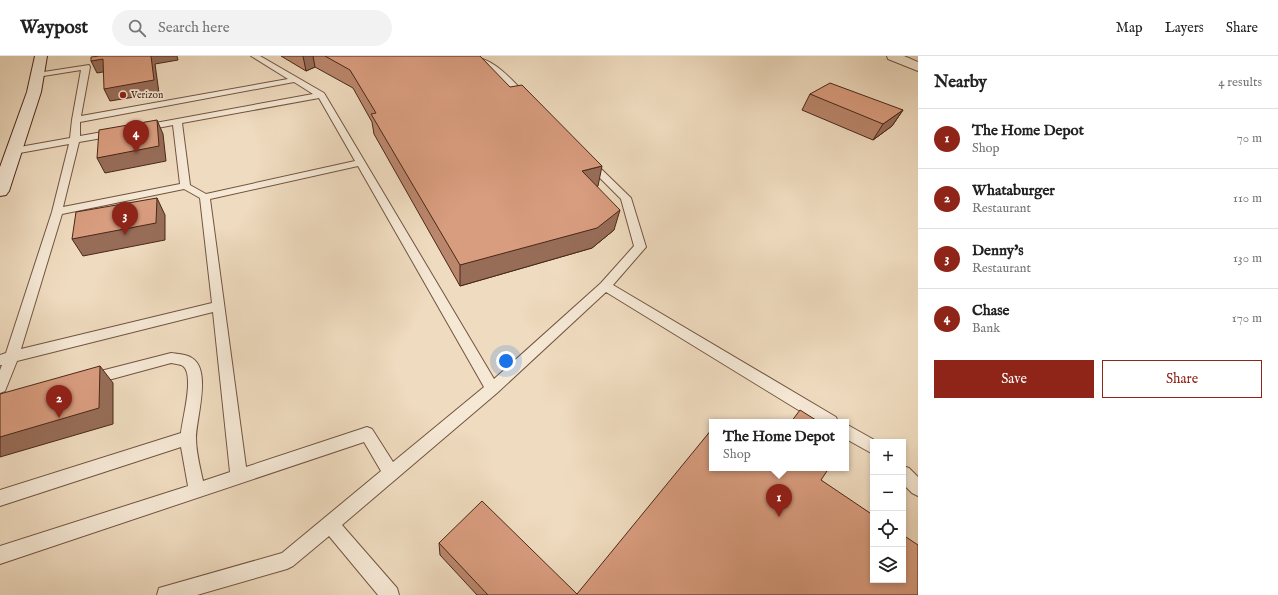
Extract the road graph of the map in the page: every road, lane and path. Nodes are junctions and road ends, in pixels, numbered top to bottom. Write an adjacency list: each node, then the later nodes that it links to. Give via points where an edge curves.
1 (41, 56): 8 (main road)
2 (88, 56): 6 (lane)
3 (255, 56): 9 (lane)
4 (470, 56): 11 (lane, via 490,64)
5 (893, 56): 7 (main road)
6 (90, 67): 8 (lane); 12 (lane)
7 (918, 67)
8 (37, 75): 15 (main road, via 34,92)
9 (293, 80): 10 (lane); 12 (lane)
10 (321, 95): 13 (lane); 17 (lane)
11 (535, 109)
12 (76, 120): 14 (lane)
13 (178, 121): 14 (lane); 18 (lane)
14 (75, 140): 15 (lane); 21 (lane)
15 (14, 151): 19 (main road)
16 (580, 154): 22 (lane, via 626,198 640,247)
17 (360, 163): 20 (lane); 27 (lane)
18 (185, 186): 20 (lane); 21 (lane)
19 (0, 191)
20 (205, 197): 23 (lane)
21 (57, 212): 24 (lane)
22 (605, 286): 27 (lane); 28 (lane)
23 (218, 306): 24 (lane); 34 (lane)
24 (6, 359): 26 (lane)
25 (76, 383): 30 (lane, via 171,358 189,363 193,370 194,390)
26 (0, 387)
27 (492, 389): 32 (lane)
28 (826, 419)
29 (849, 433): 31 (lane)
30 (188, 438): 36 (lane); 37 (lane)
31 (870, 445)
32 (391, 473): 34 (lane, via 367,434); 38 (lane)
33 (905, 475): 35 (lane)
34 (239, 477): 36 (lane)
35 (918, 488)
36 (197, 490): 39 (lane)
37 (0, 498)
38 (330, 524): 40 (lane, via 287,560); 41 (lane)
39 (0, 555)
40 (166, 595)
41 (390, 595)

